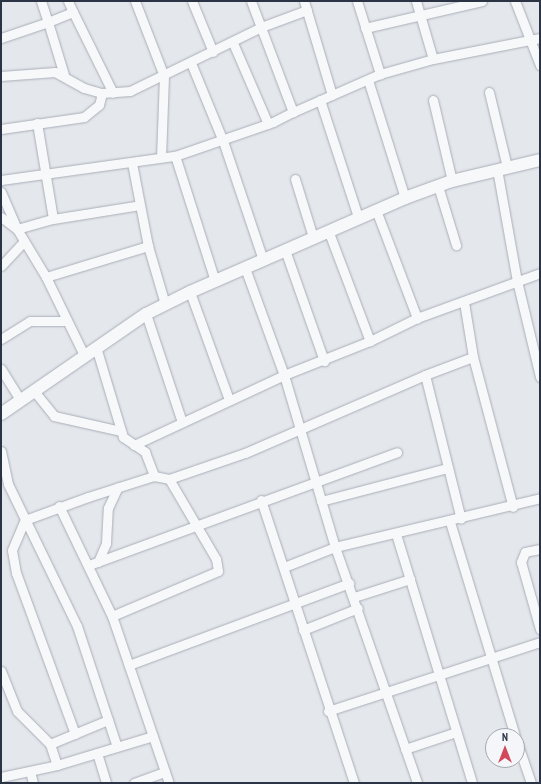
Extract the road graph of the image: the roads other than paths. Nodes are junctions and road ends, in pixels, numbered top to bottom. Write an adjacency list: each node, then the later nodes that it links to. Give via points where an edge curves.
1 (41, 1): 13 (street)
2 (68, 1): 11 (street)
3 (135, 1): 26 (street)
4 (192, 1): 19 (street)
5 (251, 1): 14 (street)
6 (357, 1): 15 (street)
7 (416, 1): 12 (street)
8 (482, 1): 12 (street)
9 (515, 1): 17 (street)
10 (306, 5): 14 (street); 31 (street)
11 (73, 12): 13 (street); 30 (street)
12 (420, 14): 15 (street); 20 (street)
13 (48, 22): 16 (street); 24 (street)
14 (261, 27): 18 (street); 34 (street)
15 (366, 28): 23 (street)
16 (1, 38)
17 (536, 39): 20 (street); 22 (street)
18 (233, 43): 19 (street); 36 (street)
19 (213, 52): 21 (street)
20 (433, 59): 23 (street)
21 (191, 63): 26 (street); 38 (street)
22 (540, 65)
23 (380, 74): 27 (street)
24 (64, 75): 25 (street, via 55,72); 29 (street, via 84,88)
25 (1, 76)
26 (164, 76): 30 (street, via 130,91); 40 (street)
27 (368, 80): 31 (street); 50 (street)
28 (489, 92): 43 (street)
29 (102, 93): 30 (street); 35 (street, via 99,105 84,117)
30 (113, 93)
31 (332, 95): 32 (street)
32 (320, 100): 34 (street); 54 (street)
33 (433, 100): 47 (street)
34 (293, 112): 36 (street)
35 (37, 123): 37 (street); 44 (street)
36 (268, 124): 38 (street)
37 (1, 129)
38 (223, 141): 39 (street); 63 (street)
39 (174, 156): 40 (street); 68 (street)
40 (161, 157): 42 (street)
41 (540, 160): 43 (street)
42 (132, 163): 44 (street); 51 (street)
43 (502, 168): 47 (street); 69 (street)
44 (48, 173): 46 (street); 55 (street)
45 (295, 178): 58 (street)
46 (1, 180)
47 (452, 181): 48 (street)
48 (438, 186): 50 (street); 60 (street)
49 (1, 192): 56 (street)
50 (404, 198): 52 (street)
51 (140, 205): 55 (street); 61 (street)
52 (376, 210): 54 (street); 74 (street)
53 (1, 217): 56 (street)
54 (358, 217): 57 (street)
55 (53, 219): 56 (street)
56 (17, 229): 59 (street)
57 (328, 230): 58 (street); 77 (street)
58 (313, 237): 62 (street)
59 (24, 241): 64 (street); 67 (street)
60 (456, 245)
61 (148, 246): 67 (street); 72 (street)
62 (285, 250): 63 (street); 81 (street)
63 (263, 260): 65 (street)
64 (1, 266)
65 (244, 268): 68 (street); 83 (street)
66 (540, 273): 69 (street)
67 (46, 277): 75 (street)
68 (215, 281): 70 (street)
69 (517, 281): 71 (street); 85 (street)
70 (190, 292): 72 (street); 88 (street)
71 (464, 302): 74 (street); 80 (street)
72 (165, 304): 73 (street)
73 (146, 314): 78 (street); 90 (street)
74 (417, 318): 77 (street)
75 (67, 321): 76 (street, via 30,321); 79 (street)
76 (1, 339)
77 (370, 342): 81 (street)
78 (96, 347): 79 (street); 92 (street)
79 (84, 355): 86 (street)
80 (473, 357): 84 (street); 106 (street)
81 (324, 360): 83 (street)
82 (1, 369): 87 (street)
83 (284, 375): 88 (street); 91 (street)
84 (425, 375): 91 (street); 96 (street)
85 (540, 377)
86 (34, 391): 87 (street); 92 (street, via 54,416)
87 (20, 400): 89 (street)
88 (229, 400): 90 (street)
89 (1, 414)
90 (182, 422): 93 (street)
91 (298, 430): 98 (street, via 245,453); 99 (street)
92 (122, 431): 93 (street, via 126,441)
93 (134, 445): 97 (street, via 145,452)
94 (1, 452): 100 (street)
95 (397, 452): 99 (street)
96 (448, 468): 104 (street); 107 (street)
97 (154, 476): 98 (street); 101 (street)
98 (169, 479): 110 (street)
99 (314, 480): 103 (street); 104 (street)
100 (4, 486): 108 (street)
101 (118, 487): 105 (street); 114 (street, via 108,508 106,543)
102 (540, 498): 106 (street)
103 (261, 500): 110 (street); 116 (street)
104 (321, 502): 112 (street)
105 (59, 506): 108 (street); 115 (street)
106 (513, 507): 107 (street)
107 (461, 519): 109 (street)
108 (25, 520): 133 (street, via 77,626); 136 (street, via 12,550 16,573)
109 (450, 522): 111 (street); 126 (street)
110 (196, 524): 114 (street); 122 (street, via 216,559 218,571)
111 (396, 534): 112 (street); 117 (street)
112 (335, 547): 116 (street); 118 (street)
113 (540, 549): 123 (street, via 525,552 521,562)
114 (98, 562): 115 (street)
115 (89, 565): 122 (street)
116 (284, 567): 120 (street)
117 (410, 579): 119 (street); 129 (street)
118 (349, 583): 119 (street); 120 (street)
119 (354, 597): 121 (street)
120 (296, 604): 124 (street); 127 (street)
121 (358, 608): 124 (street); 131 (street)
122 (112, 616): 127 (street)
123 (540, 629)
124 (303, 630): 132 (street)
125 (540, 642): 126 (street)
126 (489, 659): 129 (street); 134 (street)
127 (129, 665): 137 (street)
128 (1, 671): 130 (street)
129 (438, 677): 131 (street); 135 (street)
130 (4, 693): 138 (street, via 21,718)
131 (385, 694): 132 (street); 140 (street)
132 (328, 711): 151 (street)
133 (108, 720): 136 (street); 139 (street)
134 (512, 728)
135 (456, 732): 140 (street); 153 (street)
136 (75, 734): 138 (street)
137 (153, 736): 139 (street); 145 (street)
138 (50, 744): 143 (street)
139 (117, 747): 141 (street)
140 (405, 749): 152 (street)
141 (97, 753): 143 (street); 148 (street)
142 (525, 765): 154 (street)
143 (57, 766): 144 (street)
144 (30, 771): 146 (street); 147 (street)
145 (165, 772): 149 (street); 150 (street)
146 (1, 777)
147 (33, 783)
148 (106, 783)
149 (138, 783)
150 (169, 783)
151 (354, 783)
152 (417, 783)
153 (472, 783)
154 (531, 783)

